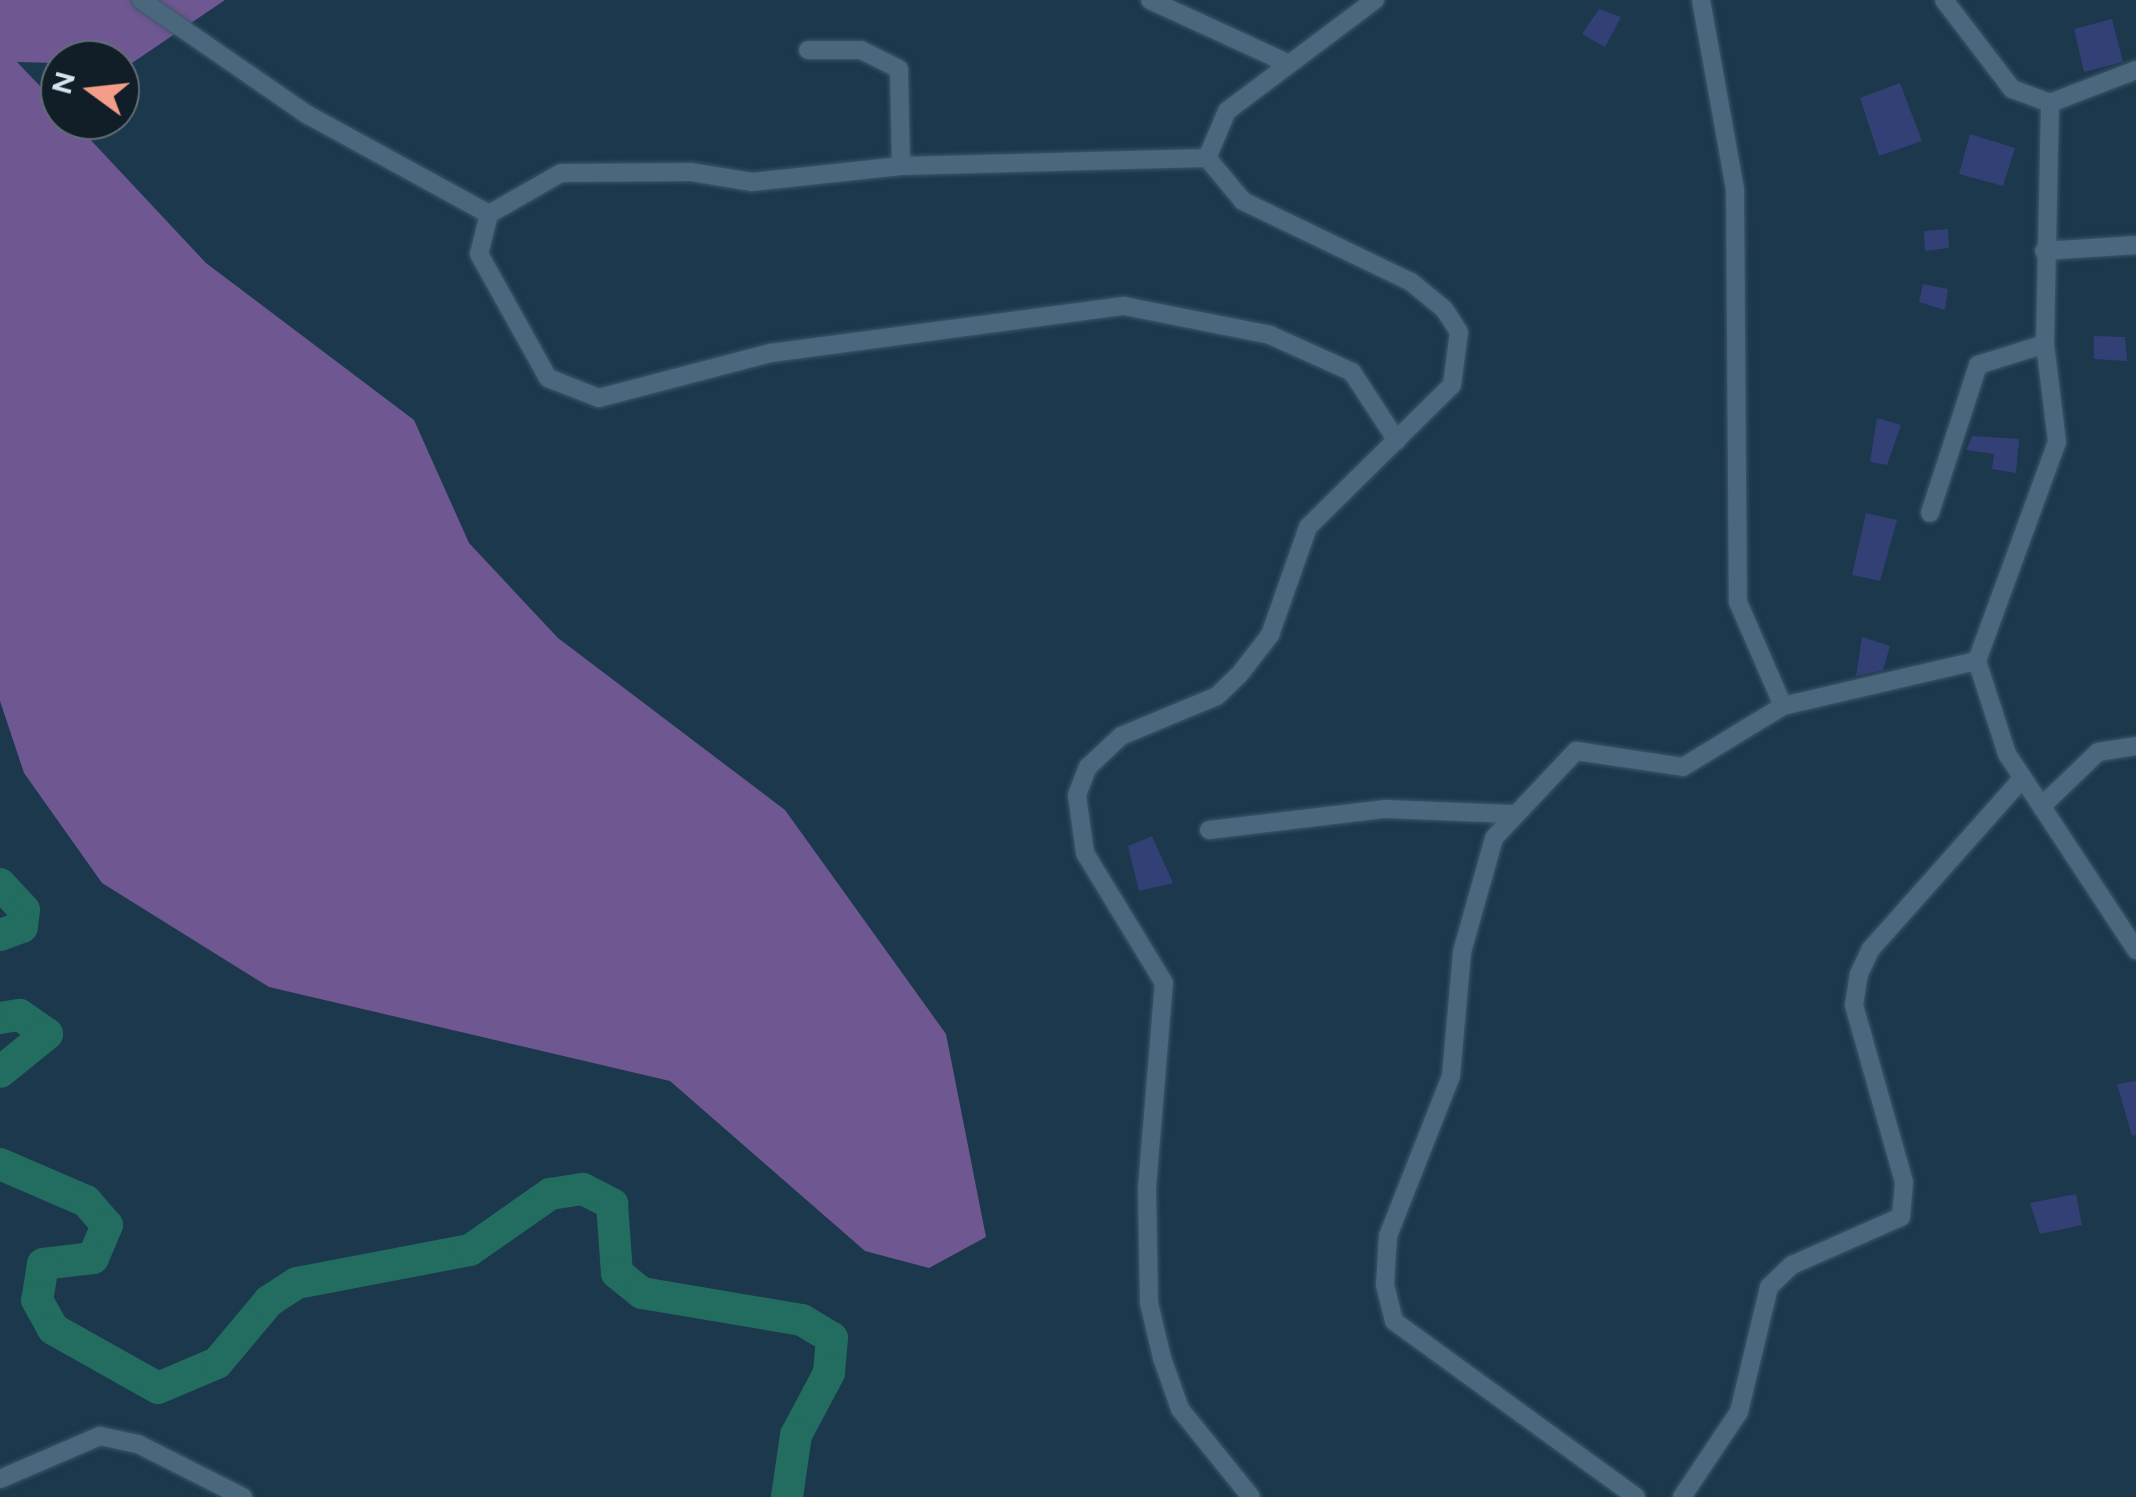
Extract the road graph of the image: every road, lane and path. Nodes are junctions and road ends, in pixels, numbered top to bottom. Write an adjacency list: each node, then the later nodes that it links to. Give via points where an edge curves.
1 (142, 0): 12 (street, via 308,115)
2 (1150, 0): 7 (street)
3 (1375, 0): 7 (street)
4 (1701, 0): 19 (street, via 1735,189 1738,602)
5 (1944, 0): 9 (street, via 2012,88)
6 (808, 50): 11 (street, via 862,50 899,69)
7 (1285, 62): 10 (street, via 1228,111)
8 (2136, 70): 9 (street)
9 (2050, 103): 14 (street)
10 (1207, 158): 11 (street); 16 (street, via 1243,201 1410,282 1444,309 1459,332 1452,384)
11 (901, 166): 12 (street, via 752,182 690,172 561,173)
12 (488, 214): 16 (street, via 478,254 506,317 548,378 598,398 772,354 1124,306 1270,335 1352,372)
13 (2136, 246): 14 (street)
14 (2044, 251): 15 (street)
15 (2044, 344): 17 (street, via 1978,365); 18 (street, via 2057,442)
16 (1397, 441): 28 (street, via 1352,475 1308,527 1270,635 1239,675 1217,696 1104,749 1077,795 1084,853 1164,983 1147,1188 1149,1303 1162,1358 1180,1409)
17 (1930, 513)
18 (1977, 661): 19 (street); 21 (street)
19 (1782, 706): 23 (street, via 1683,768 1576,751)
20 (2136, 746): 22 (street, via 2098,752)
21 (2022, 779): 22 (street); 30 (street, via 1870,950 1860,974 1854,1006 1904,1182 1902,1217 1792,1265 1769,1287 1739,1412)
22 (2044, 804): 25 (street)
23 (1511, 814): 24 (street, via 1386,808); 29 (street, via 1482,870 1451,1076 1388,1236 1385,1285 1394,1321)
24 (1209, 830)
25 (2136, 950)
26 (0, 1479): 27 (street, via 100,1436 138,1444)
27 (242, 1497)
28 (1251, 1497)
29 (1636, 1497)
30 (1682, 1497)

